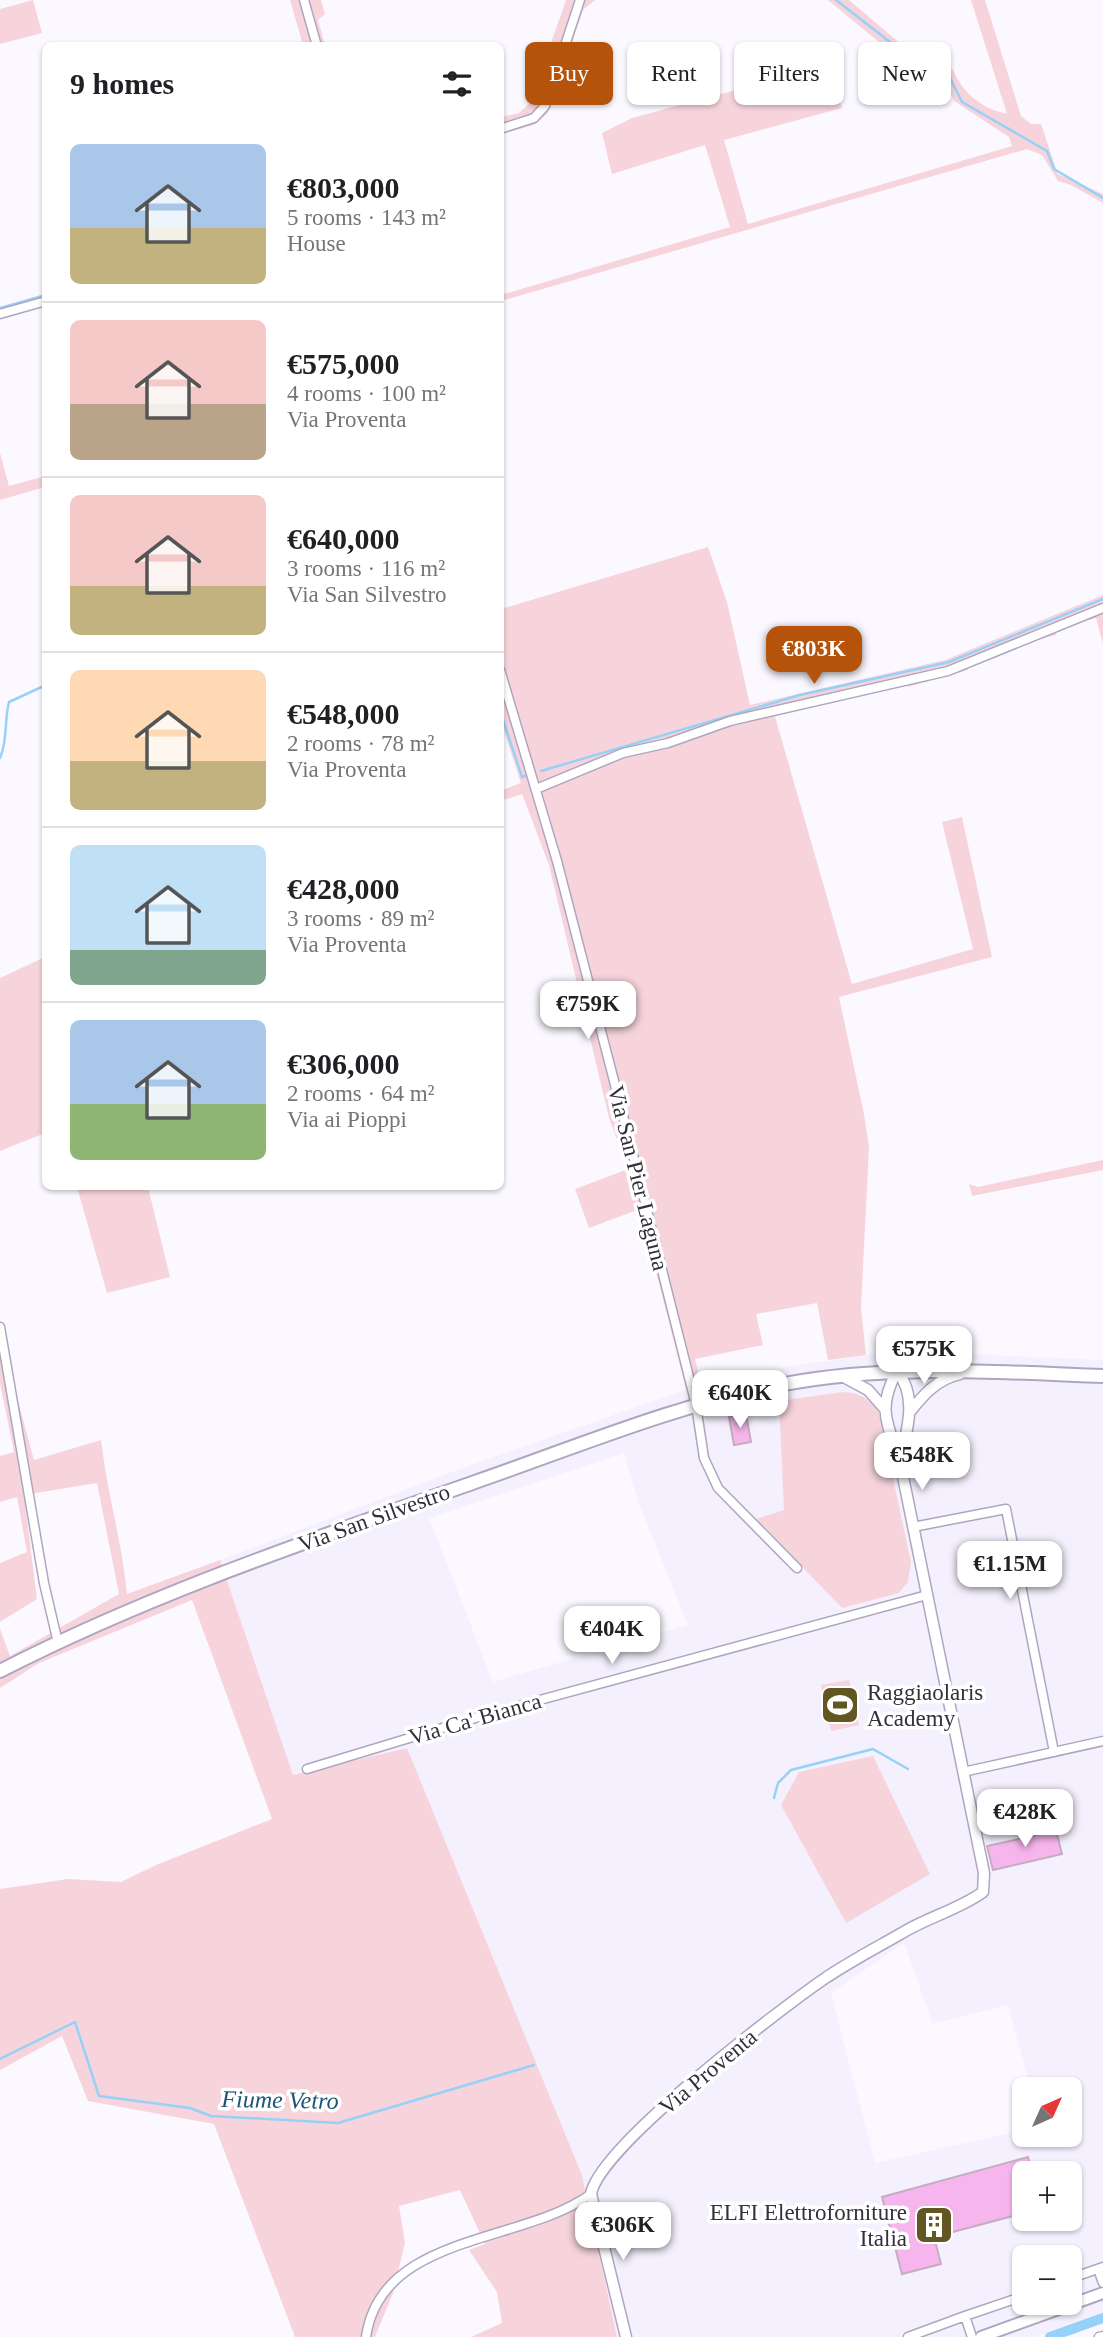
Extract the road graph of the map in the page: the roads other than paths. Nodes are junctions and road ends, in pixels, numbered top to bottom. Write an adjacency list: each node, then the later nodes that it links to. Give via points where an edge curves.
1 (304, 0): 3 (street)
2 (580, 0): 4 (street, via 545,106 534,118)
3 (316, 42)
4 (504, 128)
5 (42, 302): 6 (street)
6 (0, 314)
7 (1103, 607): 9 (street, via 948,671 730,721 623,753)
8 (504, 683): 9 (street, Via San Pier Laguna)
9 (536, 789): 15 (street, Via San Pier Laguna)
10 (0, 1327): 22 (street)
11 (897, 1371): 12 (main road, Via San Silvestro); 14 (main road, Via San Silvestro); 16 (street); 17 (street, Via Proventa, via 910,1392)
12 (976, 1372): 13 (main road, Via San Silvestro); 17 (street, via 937,1383)
13 (1103, 1376)
14 (839, 1377): 15 (main road, Via San Silvestro, via 785,1384); 16 (street, via 868,1390)
15 (696, 1405): 20 (street, via 704,1458 718,1488); 22 (main road, Via San Silvestro, via 165,1595)
16 (885, 1408): 18 (street, Via Proventa)
17 (909, 1413): 18 (street, Via Proventa)
18 (900, 1462): 19 (street, Via Proventa)
19 (913, 1527): 21 (street, Via Proventa); 25 (street, via 1006,1509)
20 (797, 1569)
21 (927, 1595): 26 (street, Via Ca' Bianca); 27 (street, Via Proventa)
22 (58, 1643): 23 (main road, Via San Silvestro)
23 (0, 1671)
24 (1103, 1741): 25 (street)
25 (1054, 1752): 27 (street)
26 (307, 1769)
27 (963, 1772): 28 (street, Via Proventa, via 984,1873 983,1892 824,1979 738,2044 636,2135 592,2185)
28 (591, 2194): 35 (street, Via Proventa, via 557,2214 449,2249 399,2275 386,2289); 36 (street)
29 (1101, 2268): 30 (street); 31 (street)
30 (1082, 2275)
31 (1103, 2283)
32 (1103, 2293): 39 (main road)
33 (1012, 2299): 34 (street)
34 (965, 2316): 37 (street); 38 (street)
35 (366, 2337)
36 (626, 2337)
37 (908, 2337)
38 (972, 2337)
39 (981, 2337)

